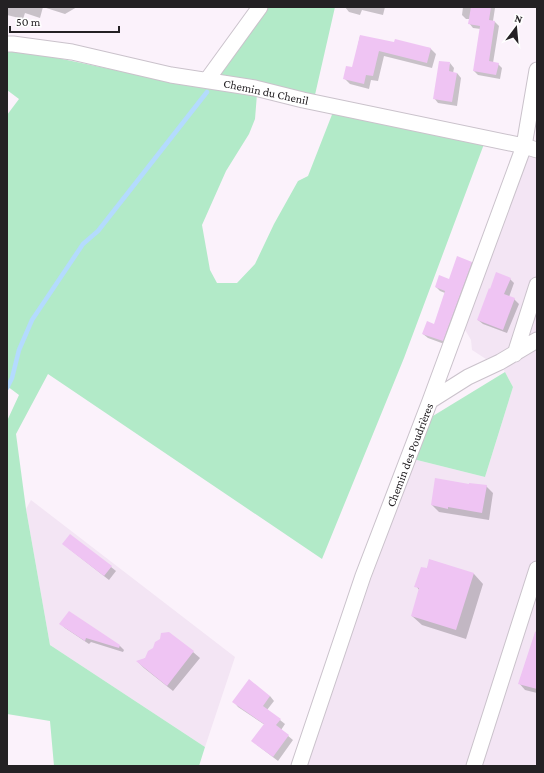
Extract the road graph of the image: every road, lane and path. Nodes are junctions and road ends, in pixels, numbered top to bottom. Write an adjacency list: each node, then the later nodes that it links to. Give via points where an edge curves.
1 (260, 7): 4 (street)
2 (7, 44): 4 (street, Chemin du Chenil, via 72,52 172,75)
3 (537, 70): 5 (street, Chemin des Poudrières)
4 (207, 80): 5 (street, Chemin du Chenil, via 255,88)
5 (531, 148): 9 (street, Chemin des Poudrières)
6 (537, 285): 8 (street)
7 (537, 340): 8 (street)
8 (515, 354): 9 (street, via 468,377)
9 (430, 401): 11 (street, Chemin des Poudrières, via 363,576)
10 (537, 569): 12 (street)
11 (299, 766)
12 (474, 766)

